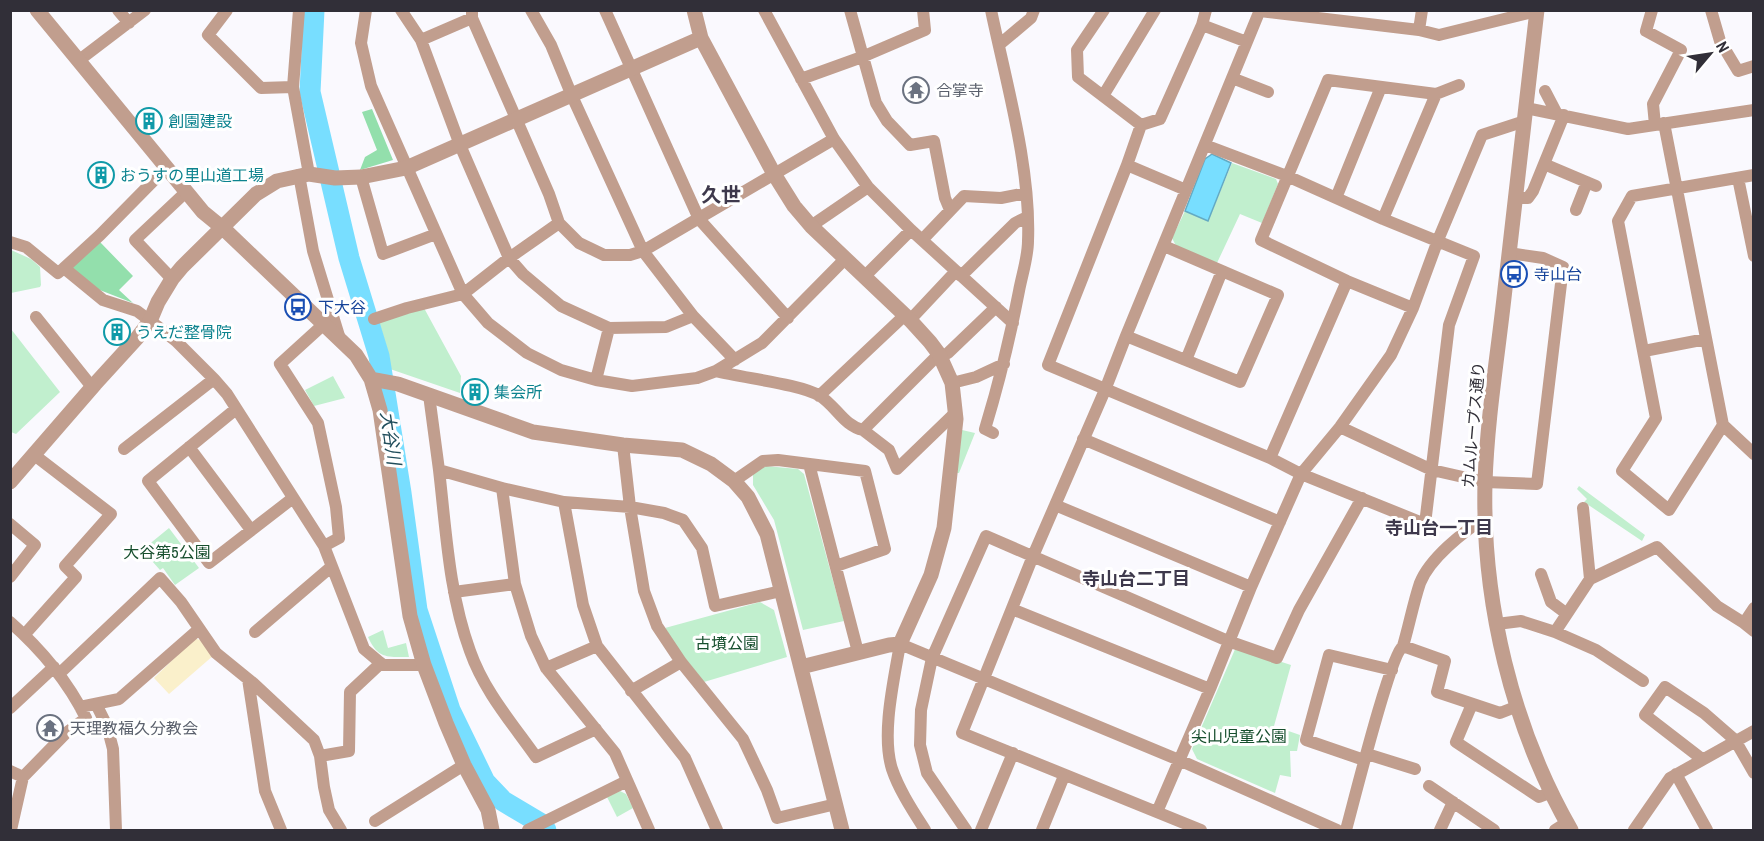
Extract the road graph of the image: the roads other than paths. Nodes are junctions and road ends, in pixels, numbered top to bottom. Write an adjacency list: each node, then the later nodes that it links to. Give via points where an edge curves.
1 (37, 10): 33 (street)
2 (118, 10): 25 (street)
3 (145, 10): 25 (street)
4 (227, 10): 39 (street, via 208,35 261,88)
5 (299, 10): 39 (street)
6 (366, 10): 58 (street, via 361,43 371,86)
7 (401, 10): 29 (street)
8 (531, 10): 44 (street)
9 (605, 10): 35 (street)
10 (694, 10): 28 (street)
11 (764, 10): 37 (street)
12 (850, 10): 32 (street)
13 (923, 10): 32 (street, via 925,30)
14 (991, 10): 31 (street)
15 (1034, 10): 31 (street, via 1031,18)
16 (1104, 10): 45 (street, via 1077,50 1078,77)
17 (1155, 10): 45 (street)
18 (1206, 10): 26 (street)
19 (1422, 10): 27 (street)
20 (1652, 10): 51 (street, via 1646,31 1681,51 1653,104)
21 (1711, 10): 34 (street, via 1720,41 1738,71)
22 (1260, 11): 27 (street); 30 (street)
23 (1537, 11): 27 (street, via 1439,35); 47 (street, カムループス通り)
24 (472, 14): 29 (street); 49 (street)
25 (129, 23): 33 (street)
26 (1202, 25): 30 (street); 50 (street, via 1160,119)
27 (1419, 30)
28 (701, 38): 35 (street); 59 (street)
29 (421, 40): 54 (street)
30 (1247, 42): 36 (street)
31 (1000, 44): 69 (street)
32 (862, 57): 37 (street); 72 (street, via 876,103 887,121 910,145 934,141)
33 (78, 62): 57 (street)
34 (1754, 66)
35 (631, 70): 44 (street); 75 (street)
36 (1232, 78): 42 (street); 53 (street)
37 (801, 79): 52 (street)
38 (1459, 85): 43 (street)
39 (293, 87): 60 (street)
40 (1381, 87): 43 (street); 61 (street, via 1328,80); 70 (street)
41 (1545, 91): 48 (street)
42 (1268, 93)
43 (1436, 94): 76 (street)
44 (572, 96): 49 (street); 86 (street)
45 (1103, 96): 50 (street)
46 (1753, 114): 51 (street)
47 (1525, 115): 48 (street); 71 (street, カムループス通り); 83 (street, via 1482,135)
48 (1560, 115): 51 (street, via 1628,129); 55 (street)
49 (517, 120): 54 (street); 77 (street)
50 (1141, 124): 56 (street)
51 (1660, 124): 66 (street)
52 (834, 139): 59 (street); 65 (street)
53 (1205, 144): 61 (street); 67 (street)
54 (460, 145): 58 (street); 89 (street)
55 (1544, 164): 71 (street, via 1528,198); 73 (street, via 1591,184)
56 (1127, 165): 67 (street); 123 (street, via 1048,365)
57 (166, 168): 68 (street); 91 (street)
58 (406, 168): 63 (street); 81 (street)
59 (774, 174): 75 (street); 78 (street)
60 (317, 176): 63 (street); 79 (street, via 277,181 256,194); 111 (street, via 313,250)
61 (1287, 176): 70 (street); 96 (street, via 1261,240)
62 (1754, 176): 64 (street)
63 (362, 177): 81 (street, via 383,254)
64 (1737, 178): 66 (street); 88 (street)
65 (868, 187): 78 (street); 80 (street)
66 (1677, 188): 110 (street); 112 (street, via 1632,196 1618,221)
67 (1186, 190): 85 (street)
68 (186, 192): 79 (street); 95 (street, via 135,240)
69 (1026, 193): 72 (street, via 1001,198 964,196); 74 (street)
70 (1336, 198): 76 (street)
71 (1515, 198): 87 (street, カムループス通り)
72 (950, 210): 82 (street)
73 (1576, 210)
74 (1028, 217): 93 (street, via 1015,223); 106 (street, via 1029,243)
75 (699, 219): 86 (street); 102 (street)
76 (1383, 219): 83 (street)
77 (560, 224): 86 (street, via 579,243 604,255); 89 (street)
78 (811, 226): 90 (street)
79 (221, 227): 95 (street); 107 (street)
80 (911, 230): 82 (street); 94 (street)
81 (436, 234): 97 (street)
82 (922, 240): 93 (street)
83 (1438, 240): 99 (street); 141 (street, via 1474,256 1449,325)
84 (10, 242): 91 (street, via 26,248 58,273)
85 (1164, 246): 92 (street); 109 (street)
86 (643, 251): 100 (street)
87 (1509, 253): 145 (street, カムループス通り); 145 (street, via 1543,258 1563,267 1537,484)
88 (1754, 256)
89 (509, 258): 97 (street); 108 (street, via 561,306)
90 (845, 259): 94 (street); 102 (street)
91 (64, 268): 105 (street, via 103,300 137,311)
92 (1222, 271): 115 (street); 115 (street, via 1278,295 1240,382)
93 (959, 273): 98 (street); 103 (street)
94 (864, 277): 103 (street)
95 (172, 279): 105 (street)
96 (1347, 281): 99 (street); 137 (street)
97 (463, 294): 104 (street); 120 (street, via 488,323 527,353 561,370)
98 (996, 307): 106 (street); 113 (street, via 948,353)
99 (1413, 308): 129 (street, via 1391,355)
100 (693, 316): 108 (street, via 666,327); 114 (street)
101 (36, 317): 122 (street)
102 (788, 318): 114 (street, via 762,343)
103 (907, 318): 113 (street); 125 (street)
104 (374, 319)
105 (150, 321): 118 (street); 122 (street)
106 (1013, 323): 116 (street)
107 (324, 324): 111 (street); 157 (street, via 280,364 318,423 339,538)
108 (609, 328): 120 (street)
109 (1125, 336): 115 (street); 123 (street)
110 (1706, 339): 112 (street); 128 (street)
111 (340, 340): 119 (street)
112 (1644, 351): 128 (street, via 1656,418 1622,471 1669,510)
113 (939, 355): 121 (street); 130 (street)
114 (735, 360): 117 (street)
115 (1186, 360)
116 (1004, 364): 121 (street); 131 (street, via 985,429)
117 (716, 371): 120 (street, via 697,378 632,386); 125 (street)
118 (214, 379): 126 (street); 135 (street)
119 (374, 379): 124 (street); 186 (street, via 410,616)
120 (597, 380)
121 (952, 383): 127 (street)
122 (92, 387): 138 (street)
123 (1105, 390): 132 (street); 137 (street)
124 (429, 395): 133 (street, via 533,432); 140 (street)
125 (819, 396): 130 (street, via 854,428)
126 (236, 409): 134 (street); 147 (street)
127 (955, 413): 130 (street, via 897,469 889,450); 179 (street, via 944,528 931,575)
128 (1723, 424): 136 (street)
129 (1340, 427): 141 (street); 142 (street)
130 (863, 430)
131 (993, 433)
132 (1083, 439): 150 (street); 154 (street)
133 (623, 445): 143 (street, via 682,450); 151 (street)
134 (189, 447): 156 (street); 156 (street, via 148,481 172,514 209,562)
135 (124, 449)
136 (1754, 454)
137 (1270, 458): 142 (street)
138 (22, 461): 144 (street); 177 (street, via 111,514 65,566 76,577)
139 (809, 464): 143 (street, via 763,461); 159 (street); 159 (street, via 865,471 868,482 885,549)
140 (439, 470): 146 (street); 167 (street)
141 (1432, 470): 145 (street); 148 (street, via 1425,524)
142 (1301, 474): 148 (street); 154 (street)
143 (734, 481): 166 (street, via 748,497 767,534)
144 (10, 482)
145 (1485, 482): 153 (street, カムループス通り)
146 (502, 488): 149 (street); 164 (street)
147 (293, 498): 156 (street); 157 (street)
148 (1362, 498): 178 (street, via 1299,610 1277,658)
149 (564, 502): 151 (street); 180 (street, via 583,605)
150 (1055, 505): 158 (street); 165 (street)
151 (630, 507): 166 (street, via 682,520 702,548 715,606); 184 (street, via 644,591 657,626)
152 (1583, 508): 163 (street)
153 (1485, 518): 172 (street, カムループス通り); 181 (street, via 1427,569)
154 (1280, 522): 165 (street)
155 (10, 524): 162 (street, via 35,546)
156 (250, 530)
157 (324, 546): 160 (street)
158 (1033, 556): 169 (street); 178 (street); 183 (street, via 986,536)
159 (836, 566): 182 (street)
160 (332, 567): 175 (street); 185 (street, via 364,649)
161 (1541, 574): 170 (street, via 1551,602)
162 (10, 577)
163 (1590, 579): 170 (street); 173 (street, via 1657,547 1717,606)
164 (515, 584): 167 (street); 188 (street)
165 (1251, 587): 178 (street)
166 (781, 591): 187 (street)
167 (454, 592): 201 (street, via 470,652 489,691 536,757)
168 (1754, 608): 173 (street)
169 (1012, 609): 192 (street); 194 (street)
170 (1567, 614): 176 (street)
171 (10, 621): 177 (street)
172 (1497, 624): 176 (street, via 1521,621); 199 (street, カムループス通り)
173 (1749, 627)
174 (199, 629): 189 (street, via 160,578); 191 (street, via 216,653); 196 (street, via 119,699)
175 (255, 632)
176 (1555, 632): 193 (street, via 1596,650)
177 (25, 634): 189 (street)
178 (1228, 641): 194 (street)
179 (900, 644): 182 (street); 183 (street); 235 (street, via 888,732 892,768)
180 (597, 646): 188 (street); 195 (street)
181 (1403, 646): 190 (street); 197 (street, via 1445,661 1437,692)
182 (858, 652): 187 (street)
183 (932, 658): 192 (street); 236 (street, via 921,710 920,746 927,773)
184 (681, 662): 195 (street); 220 (street, via 743,739 777,818)
185 (381, 663): 186 (street); 205 (street, via 350,692 349,751)
186 (424, 665): 209 (street)
187 (801, 667): 220 (street)
188 (546, 668): 201 (street)
189 (57, 670): 198 (street); 200 (street)
190 (1392, 670): 206 (street); 206 (street, via 1329,655 1306,740)
191 (248, 679): 205 (street, via 314,740); 230 (street, via 265,791)
192 (982, 680): 204 (street, via 962,733); 208 (street)
193 (1643, 681)
194 (1210, 689): 208 (street)
195 (631, 691): 233 (street, via 685,758)
196 (96, 704): 200 (street); 229 (street, via 113,749)
197 (1472, 704): 199 (street, via 1500,713); 218 (street, via 1456,742 1539,796)
198 (11, 706)
199 (1518, 706): 218 (street, カムループス通り)
200 (80, 707): 215 (street, via 86,718)
201 (596, 729): 216 (street, via 615,753)
202 (1754, 731): 203 (street)
203 (1735, 740): 207 (street); 207 (street, via 1665,687 1645,715); 212 (street)
204 (1013, 753): 214 (street); 237 (street)
205 (320, 756): 226 (street, via 329,810)
206 (1365, 757): 210 (street); 240 (street)
207 (1702, 759): 213 (street)
208 (1179, 760): 221 (street); 223 (street)
209 (464, 765): 222 (street); 231 (street, via 488,810)
210 (1415, 769)
211 (10, 771): 215 (street)
212 (1754, 773)
213 (1676, 774): 243 (street, via 1670,777); 244 (street)
214 (1064, 776): 221 (street); 227 (street)
215 (23, 777): 228 (street)
216 (627, 781): 225 (street); 232 (street)
217 (1429, 786): 219 (street)
218 (1552, 792): 224 (street, カムループス通り)
219 (1453, 802): 241 (street); 242 (street)
220 (836, 804): 234 (street)
221 (1157, 812): 238 (street)
222 (375, 821)
223 (1316, 826): 239 (street)
224 (1564, 828)
225 (530, 829)
226 (338, 830)
227 (1045, 830)
228 (11, 831)
229 (116, 831)
230 (281, 831)
231 (492, 831)
232 (649, 831)
233 (717, 831)
234 (842, 831)
235 (925, 831)
236 (966, 831)
237 (981, 831)
238 (1201, 831)
239 (1337, 831)
240 (1346, 831)
241 (1440, 831)
242 (1494, 831)
243 (1634, 831)
244 (1707, 831)

